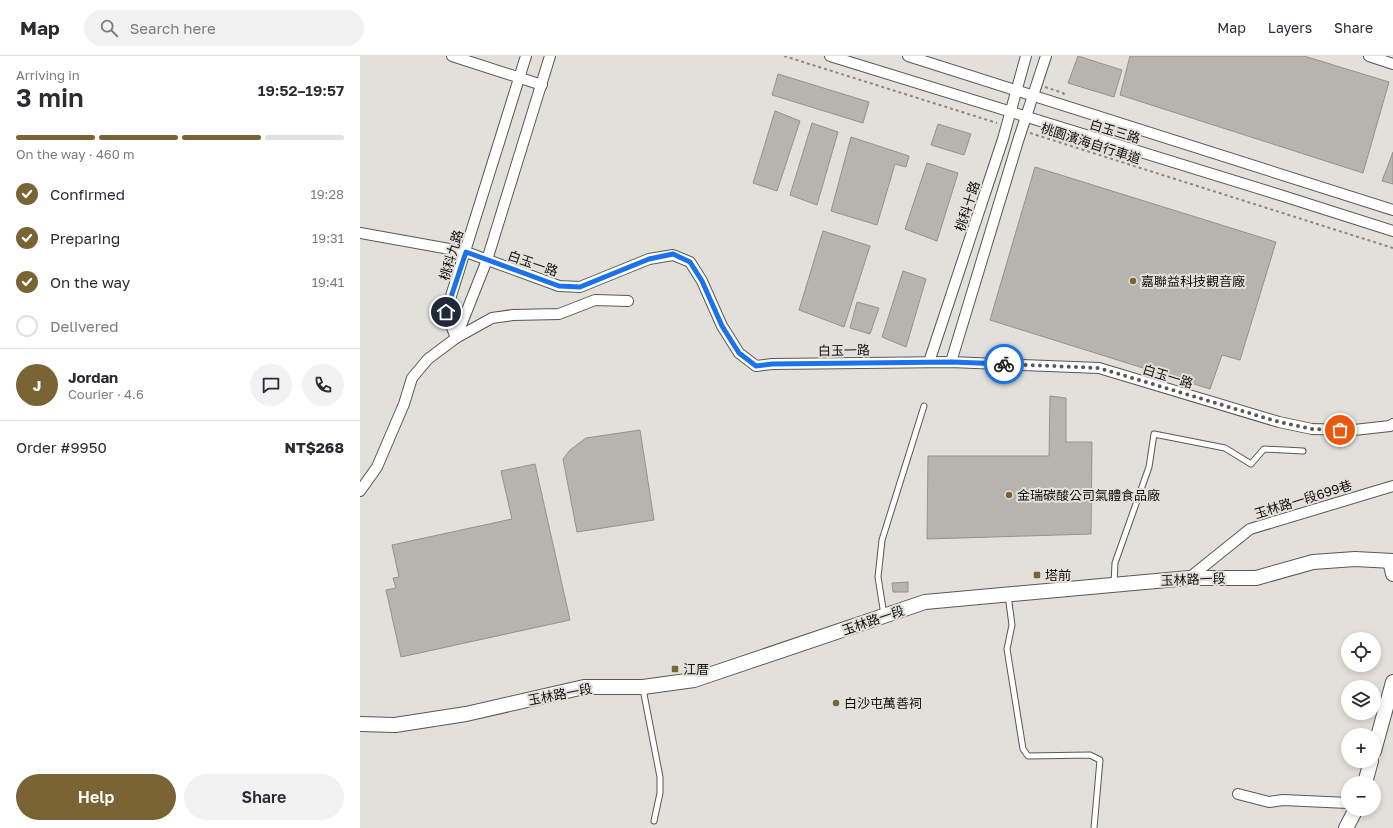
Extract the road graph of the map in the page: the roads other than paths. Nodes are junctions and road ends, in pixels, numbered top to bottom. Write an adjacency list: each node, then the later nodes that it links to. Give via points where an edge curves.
1 (452, 56): 10 (street)
2 (526, 56): 10 (street, 桃科九路)
3 (550, 56): 11 (street)
4 (830, 56): 14 (street, 白玉三路)
5 (908, 56): 12 (street, 白玉三路)
6 (1026, 56): 12 (street, 桃科十路)
7 (1046, 56): 13 (street)
8 (1369, 56): 9 (street)
9 (1393, 64)
10 (519, 77): 11 (street); 19 (street, 桃科九路)
11 (542, 85): 20 (street)
12 (1016, 90): 13 (street, 白玉三路); 14 (street, 桃科十路)
13 (1033, 95): 15 (street); 16 (street, 白玉三路)
14 (1010, 112): 15 (street, 白玉三路); 23 (street, 桃科十路)
15 (1026, 117): 17 (street, 白玉三路); 24 (street)
16 (1393, 210)
17 (1393, 231)
18 (360, 233): 19 (street, 白玉一路)
19 (466, 252): 20 (street, 白玉一路); 22 (street, 桃科九路, via 446,312)
20 (487, 260): 22 (street); 23 (street, 白玉一路, via 559,286 580,287 649,259 673,254 690,262 702,281 722,326 739,353 756,366)
21 (628, 301): 22 (street, via 595,300 559,314 492,318)
22 (456, 338): 29 (street, via 428,359 412,378 404,404 377,467)
23 (929, 362): 24 (street, 白玉一路)
24 (952, 362): 26 (street, 白玉一路, via 1099,368 1279,422 1312,429 1354,430)
25 (924, 406): 34 (lane, via 882,540 878,577)
26 (1393, 424)
27 (1303, 451): 32 (lane, via 1264,449 1250,464 1225,448 1154,434 1149,467 1115,563)
28 (1393, 486): 31 (street, 玉林路一段699巷, via 1250,528)
29 (360, 491)
30 (1392, 565): 31 (street, 玉林路一段, via 1355,559 1313,562 1256,578)
31 (1188, 578): 32 (street, 玉林路一段)
32 (1113, 585): 33 (street, 玉林路一段)
33 (1008, 595): 34 (street, 玉林路一段, via 925,602); 43 (lane, via 1012,625 1007,649 1023,749 1028,756 1090,755 1100,760)
34 (884, 616): 36 (street, 玉林路一段, via 694,680)
35 (1393, 682): 38 (street)
36 (643, 687): 37 (street, 玉林路一段, via 584,687 466,714 395,725); 42 (lane, via 660,777 660,793)
37 (360, 724)
38 (1380, 728)
39 (1238, 794): 40 (street, via 1269,802 1283,800)
40 (1341, 803)
41 (1352, 816): 44 (street)
42 (654, 821)
43 (1094, 828)
44 (1346, 828)

